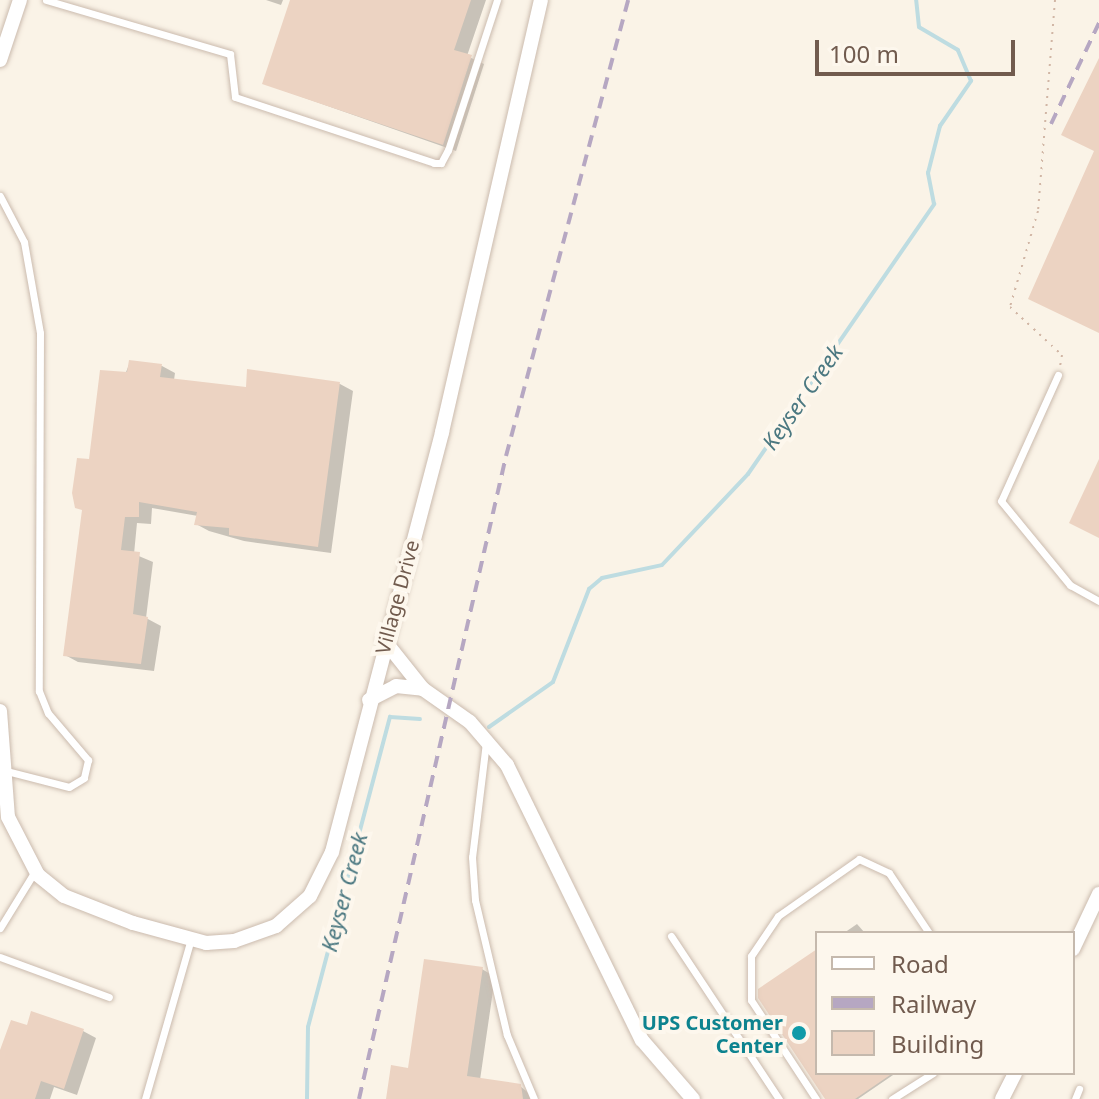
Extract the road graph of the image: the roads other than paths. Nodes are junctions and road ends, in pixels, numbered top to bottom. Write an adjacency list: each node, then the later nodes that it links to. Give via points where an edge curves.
1 (20, 0): 6 (street)
2 (46, 0): 5 (lane)
3 (497, 0): 5 (lane, via 441,163 235,97 230,54)
4 (541, 0): 10 (street, Village Drive, via 442,432)
5 (66, 3)
6 (0, 60)
7 (0, 196): 15 (lane, via 24,242 40,333 39,691 48,713 88,760 84,778 69,787)
8 (1058, 375): 9 (lane, via 1001,501 1070,585)
9 (1099, 601)
10 (384, 640): 11 (street); 12 (street, Village Drive)
11 (423, 689): 12 (street, via 396,686); 14 (street, via 470,722)
12 (369, 700): 21 (street, Village Drive, via 332,852 310,896 276,926 206,943)
13 (0, 711): 15 (street)
14 (485, 740): 29 (lane, via 472,857 475,900 507,1035); 30 (street, via 507,765 642,1040)
15 (4, 771): 16 (street, via 8,817)
16 (36, 873): 18 (lane); 21 (street, Village Drive, via 64,896)
17 (1099, 894): 22 (street)
18 (0, 928)
19 (928, 931): 32 (lane, via 889,873 859,859 778,916 751,956 751,1000)
20 (671, 936): 31 (lane)
21 (191, 939): 28 (lane)
22 (1075, 945)
23 (0, 957): 24 (lane)
24 (109, 997)
25 (930, 1075): 33 (lane)
26 (1014, 1075): 34 (street)
27 (1079, 1089): 35 (lane)
28 (145, 1099)
29 (534, 1099)
30 (693, 1099)
31 (779, 1099)
32 (816, 1099)
33 (892, 1099)
34 (1002, 1099)
35 (1075, 1099)

